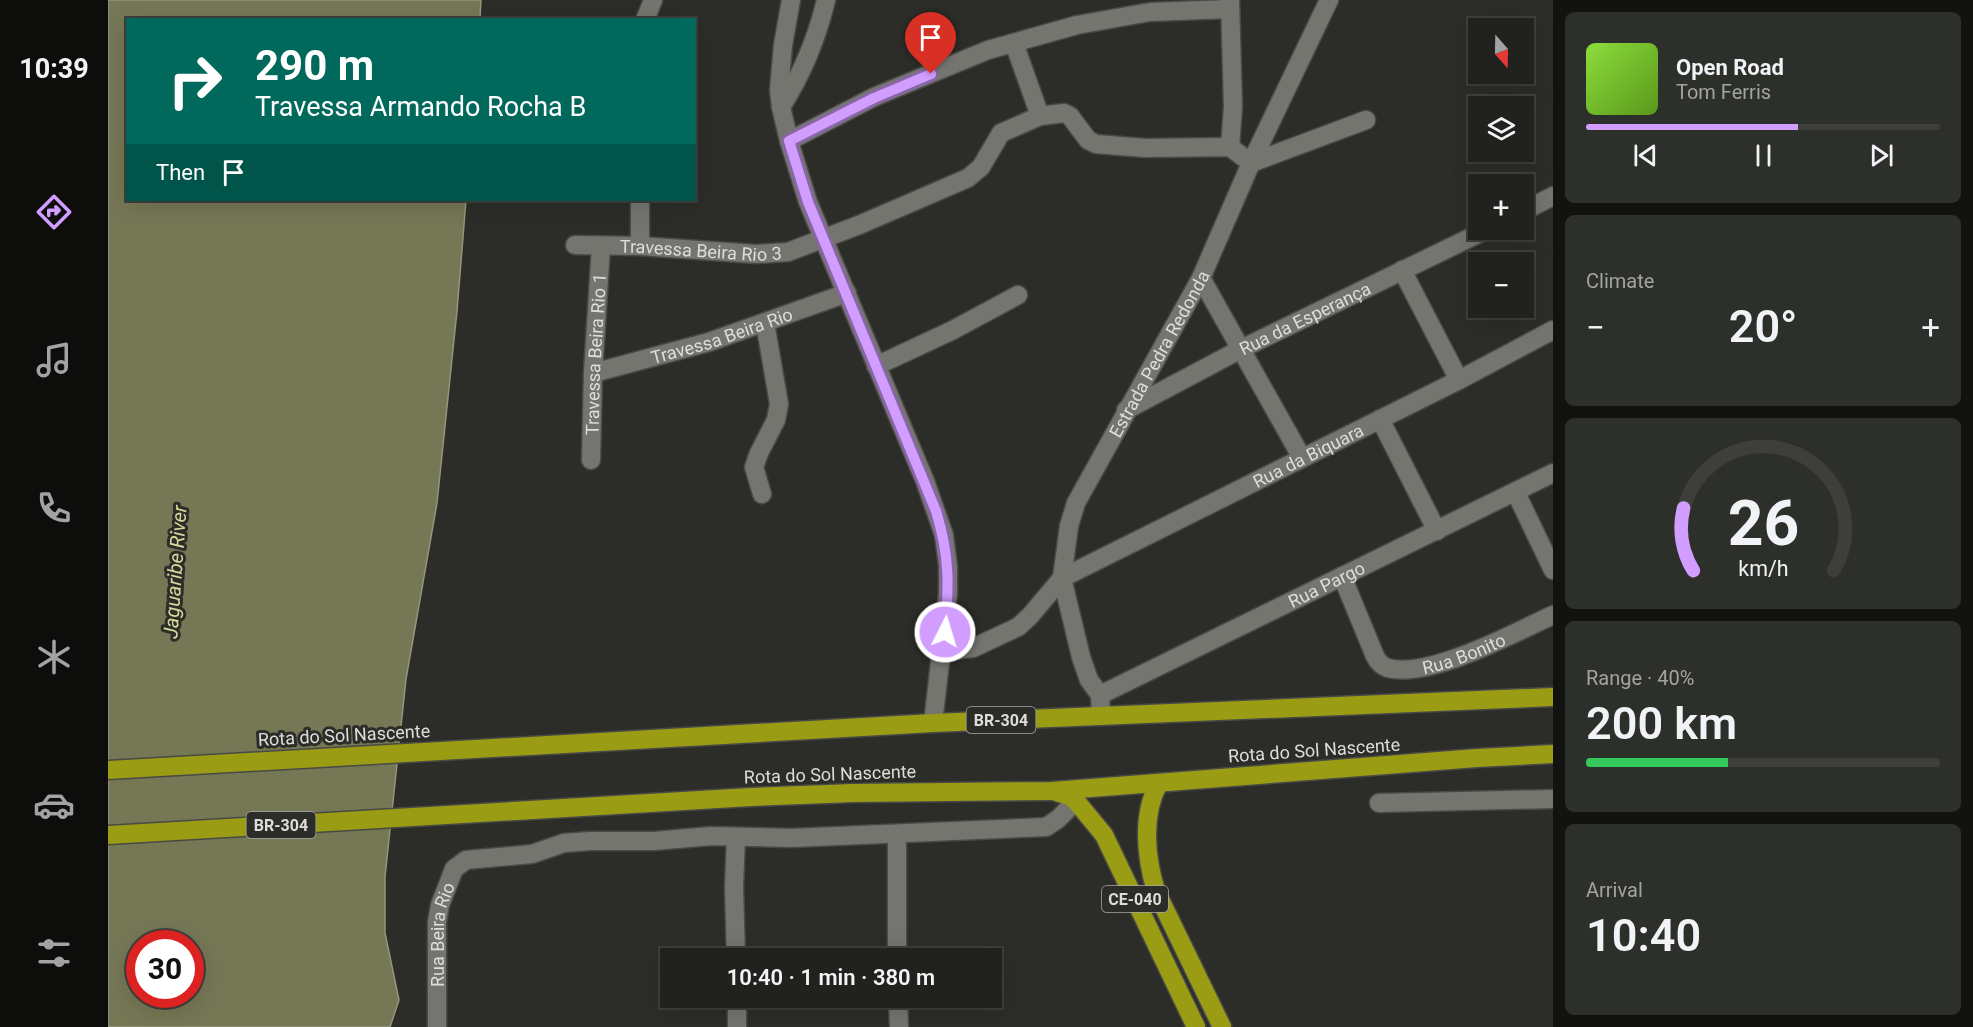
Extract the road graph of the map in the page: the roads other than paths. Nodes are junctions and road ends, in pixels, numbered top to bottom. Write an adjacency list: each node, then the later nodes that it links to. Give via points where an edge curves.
1 (652, 0): 7 (street)
2 (791, 0): 9 (street, via 779,77)
3 (826, 0): 9 (street, via 800,74)
4 (1329, 0): 14 (street, Estrada Pedra Redonda)
5 (1230, 4): 6 (street); 13 (street)
6 (1149, 6): 8 (street)
7 (646, 18)
8 (1014, 43): 10 (street); 12 (street, via 874,98)
9 (781, 107): 12 (street)
10 (1040, 116): 13 (street, via 1064,113 1088,140 1106,146); 18 (street, Travessa Beira Rio 3, via 1001,133 981,167 968,178)
11 (1366, 120): 14 (street)
12 (789, 141): 18 (street)
13 (1230, 147): 14 (street)
14 (1251, 163): 24 (street, Estrada Pedra Redonda)
15 (1553, 196): 17 (street)
16 (640, 201): 22 (street)
17 (1534, 206)
18 (823, 238): 22 (street, Travessa Beira Rio 3, via 788,252 756,254); 25 (street)
19 (1468, 239): 23 (street, Rua da Esperança)
20 (575, 245): 21 (street, Travessa Beira Rio 3)
21 (601, 246): 22 (street, Travessa Beira Rio 3); 31 (street, Travessa Beira Rio 1)
22 (640, 246)
23 (1402, 270): 29 (street, Rua da Esperança); 32 (street)
24 (1201, 278): 29 (street); 33 (street, Estrada Pedra Redonda)
25 (847, 293): 27 (street, Travessa Beira Rio); 30 (street)
26 (1018, 295): 30 (street)
27 (765, 322): 31 (street, Travessa Beira Rio, via 709,342); 39 (street, via 779,404 776,420 754,467)
28 (1553, 330): 32 (street, Rua da Biquara)
29 (1241, 349): 33 (street, Rua da Esperança); 35 (street)
30 (876, 366): 45 (street, via 944,536 948,566)
31 (593, 373): 36 (street, Travessa Beira Rio 1)
32 (1459, 380): 34 (street, Rua da Biquara)
33 (1126, 410): 43 (street, Estrada Pedra Redonda, via 1076,503)
34 (1380, 419): 35 (street, Rua da Biquara); 40 (street)
35 (1302, 458): 43 (street, Rua da Biquara)
36 (591, 460)
37 (1553, 473): 38 (street, Rua Pargo)
38 (1516, 493): 40 (street, Rua Pargo); 41 (street)
39 (762, 494)
40 (1437, 531): 42 (street, Rua Pargo)
41 (1553, 570)
42 (1342, 576): 44 (street, Rua Bonito, via 1374,656 1388,668 1429,666 1456,658); 46 (street, Rua Pargo)
43 (1062, 578): 45 (street, via 1018,627 973,648); 46 (street, via 1081,657 1089,680)
44 (1553, 615)
45 (943, 651): 51 (street)
46 (1100, 695): 50 (street)
47 (1553, 697): 48 (highway, Rota do Sol Nascente / BR-304)
48 (1528, 698): 49 (highway); 50 (highway, Rota do Sol Nascente / BR-304)
49 (1553, 708)
50 (1101, 716): 51 (highway, Rota do Sol Nascente / BR-304)
51 (933, 723): 54 (highway, Rota do Sol Nascente / BR-304)
52 (1553, 743): 53 (highway)
53 (1546, 755): 55 (highway, Rota do Sol Nascente / BR-304)
54 (108, 770)
55 (1159, 783): 56 (highway, Rota do Sol Nascente / BR-304); 71 (highway, CE-040, via 1151,799 1150,870 1156,891)
56 (1052, 791): 58 (highway, CE-040); 61 (highway, Rota do Sol Nascente / BR-304, via 853,793)
57 (1553, 799): 59 (street)
58 (1076, 801): 60 (street, Rua Beira Rio, via 1046,827); 70 (highway, CE-040, via 1104,835)
59 (1379, 803)
60 (897, 834): 62 (street, Rua Beira Rio); 64 (street)
61 (108, 835)
62 (736, 837): 63 (street); 67 (street, Rua Beira Rio, via 564,843 532,854 466,861 454,869 440,904)
63 (736, 948)
64 (897, 948)
65 (736, 1008): 68 (street)
66 (898, 1008): 69 (street)
67 (437, 1027)
68 (737, 1027)
69 (899, 1027)
70 (1196, 1027)
71 (1222, 1027)

